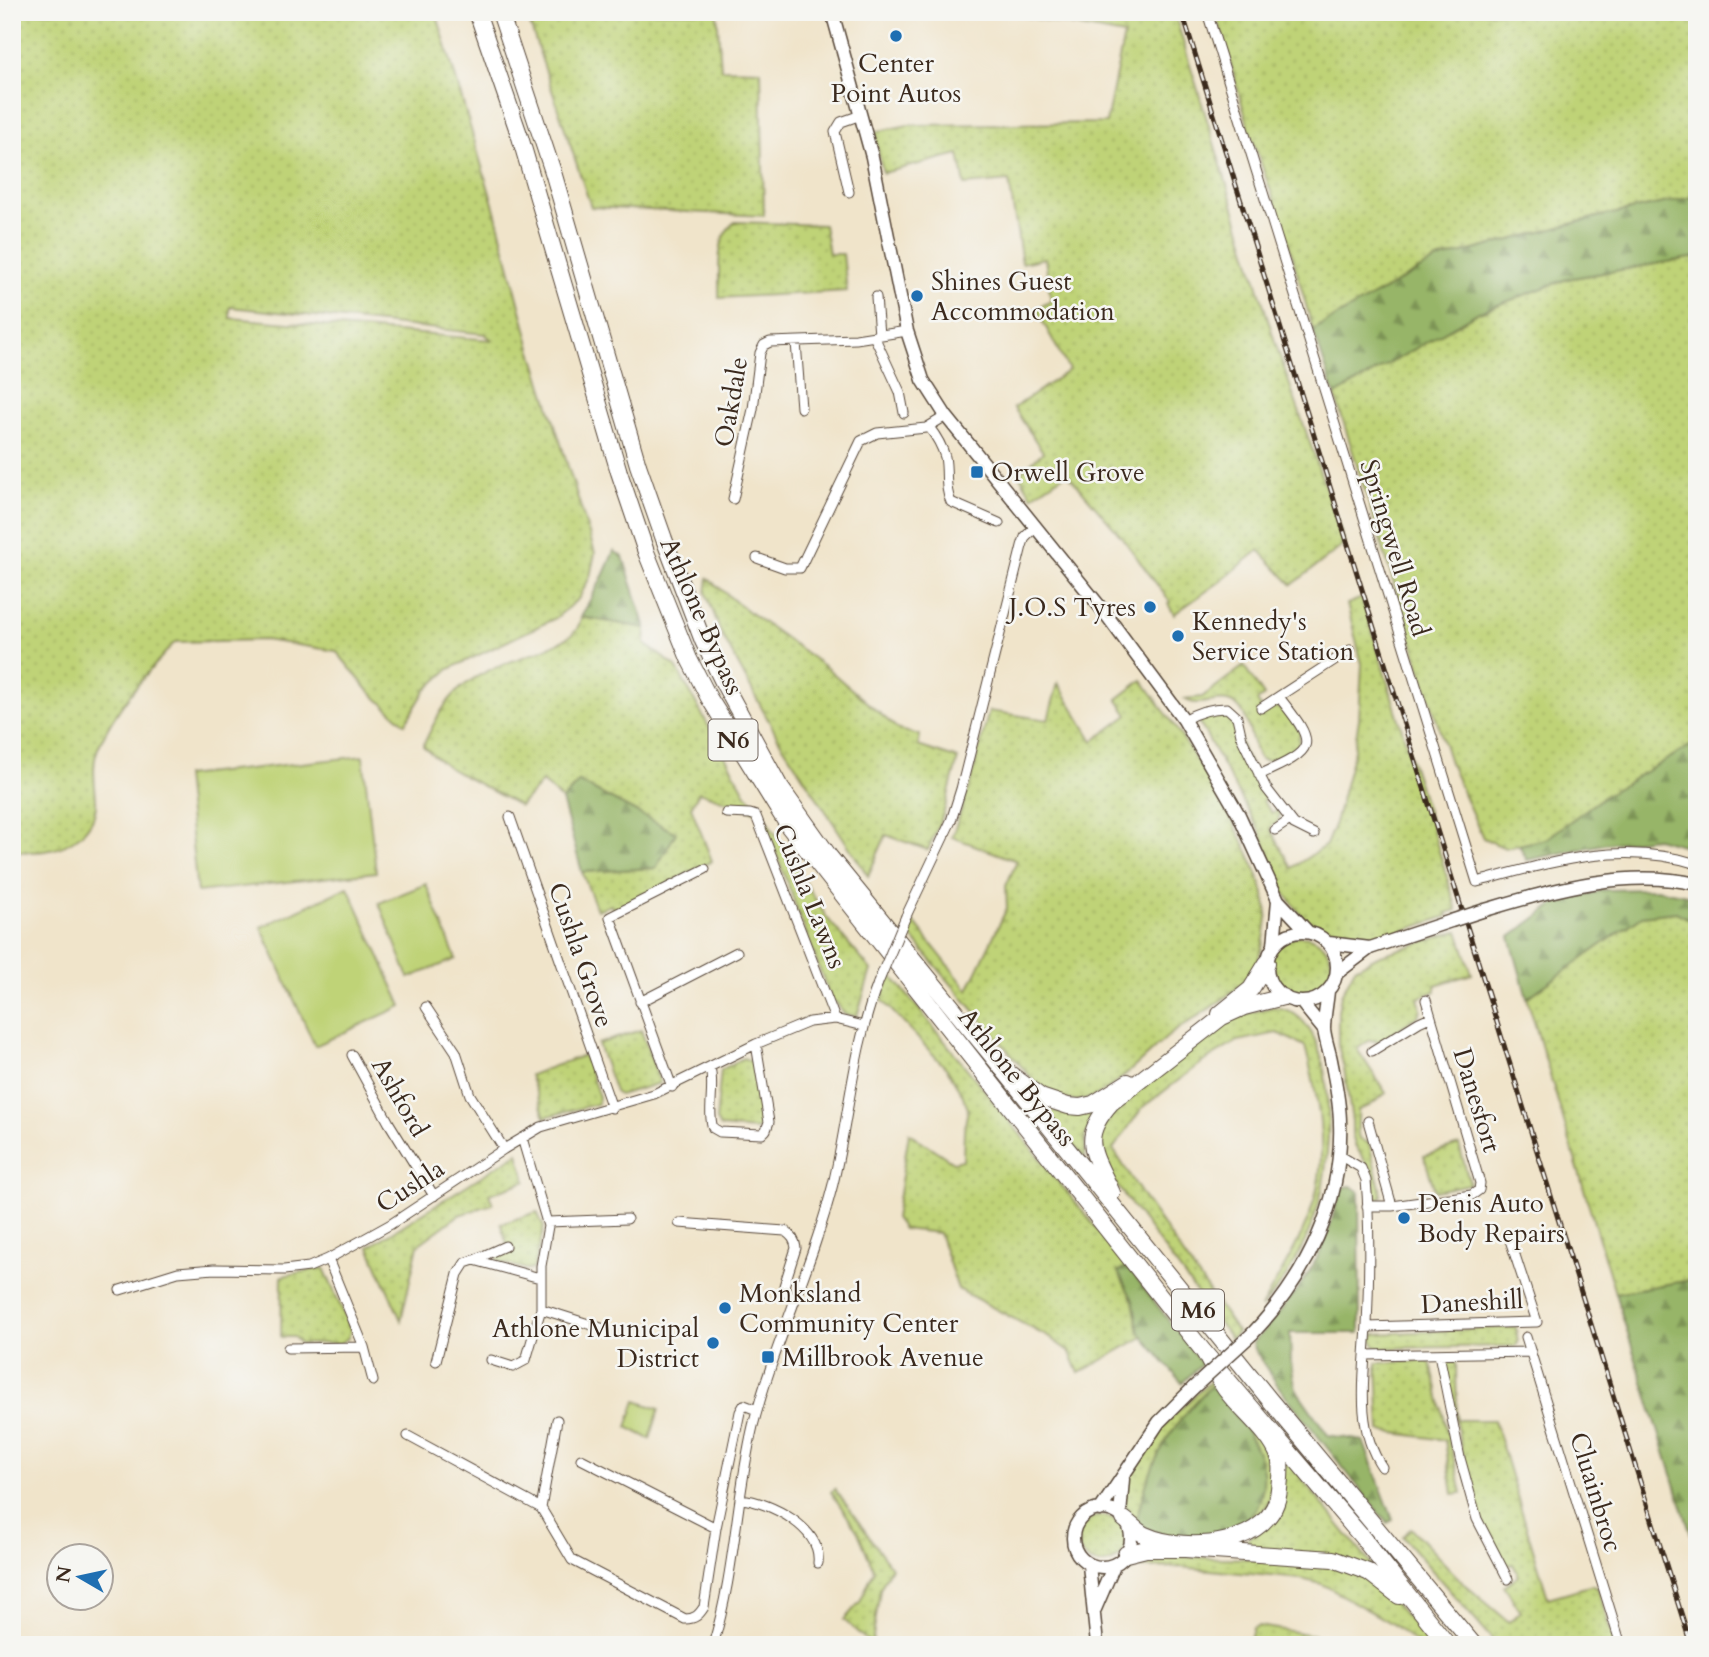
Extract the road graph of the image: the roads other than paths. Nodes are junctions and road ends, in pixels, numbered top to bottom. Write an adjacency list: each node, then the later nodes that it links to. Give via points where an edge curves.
1 (477, 12): 81 (highway, Athlone Bypass / N6, via 520,137 646,552 709,698 789,827)
2 (502, 12): 54 (highway, Athlone Bypass / N6, via 638,465 684,593 725,686 780,787 829,856)
3 (832, 12): 5 (main road)
4 (1207, 12): 29 (street, Springwell Road, via 1477,882 1609,852 1670,855)
5 (861, 115): 6 (street, via 841,122 835,132); 8 (main road)
6 (849, 192)
7 (876, 297): 9 (street)
8 (907, 331): 9 (street, Oakdale); 13 (main road, via 923,380)
9 (876, 336): 10 (street, Oakdale); 12 (street)
10 (796, 342): 11 (street); 15 (street, Oakdale, via 762,346)
11 (801, 408)
12 (904, 413)
13 (946, 416): 14 (street); 17 (main road)
14 (929, 427): 16 (street, via 945,456 951,502); 18 (street, via 877,433 861,441 800,568)
15 (733, 499)
16 (999, 523)
17 (1035, 527): 22 (main road); 48 (street, bridge, via 1022,546 951,821 906,916)
18 (757, 558)
19 (1350, 650): 20 (street)
20 (1279, 697): 21 (street); 23 (street, via 1305,731 1304,750)
21 (1261, 708)
22 (1184, 720): 23 (street, via 1227,708 1237,717); 32 (main road, via 1239,815)
23 (1259, 775): 26 (street)
24 (726, 813): 47 (street, Cushla Lawns, via 756,816)
25 (510, 817): 56 (street, Cushla Grove)
26 (1290, 820): 27 (street); 28 (street)
27 (1275, 830)
28 (1314, 834)
29 (1697, 864)
30 (705, 869): 43 (street, via 609,912)
31 (1697, 884): 36 (main road, bridge, via 1652,877 1564,887)
32 (1278, 900): 33 (main road); 35 (main road)
33 (1308, 932): 34 (main road); 35 (main road, via 1286,935)
34 (1329, 943): 36 (main road); 39 (main road)
35 (1274, 945): 38 (main road)
36 (1370, 948): 39 (main road)
37 (737, 952): 43 (street)
38 (1267, 963): 41 (main road, via 1268,978); 54 (highway, via 1237,1002 1093,1104 1068,1106 1041,1097)
39 (1337, 973): 40 (main road)
40 (1328, 991): 44 (main road); 49 (main road)
41 (1283, 997): 44 (main road); 64 (highway, via 1222,1017 1098,1118 1093,1154)
42 (1426, 1000): 46 (street, Danesfort)
43 (640, 1002): 55 (street)
44 (1303, 1003): 49 (main road)
45 (426, 1007): 59 (street, via 456,1052 470,1095)
46 (1430, 1017): 51 (street, Danesfort); 63 (street, Danesfort, via 1479,1190 1472,1195)
47 (835, 1019): 48 (street, Cushla); 50 (street, Cushla, via 809,1022)
48 (864, 1026): 74 (street, via 832,1186)
49 (1324, 1030): 60 (main road, via 1337,1094)
50 (756, 1044): 53 (street, Cushla); 53 (street, via 769,1122 762,1134 713,1128)
51 (1372, 1051)
52 (352, 1055): 61 (street, Ashford)
53 (710, 1066): 55 (street, Cushla)
54 (1002, 1068): 64 (highway, M6)
55 (672, 1087): 56 (street, Cushla)
56 (612, 1108): 58 (street, Cushla, via 541,1127)
57 (1368, 1121): 63 (street)
58 (522, 1138): 59 (street, Cushla); 66 (street)
59 (504, 1149): 61 (street, Cushla)
60 (1339, 1155): 62 (street, via 1361,1168); 93 (main road, bridge, via 1327,1214 1309,1256 1281,1301 1252,1335 1159,1422)
61 (434, 1196): 70 (street, Cushla)
62 (1367, 1206): 63 (street, Danesfort); 76 (street)
63 (1392, 1206)
64 (1121, 1213): 108 (highway, M6)
65 (627, 1219): 66 (street)
66 (548, 1222): 72 (street)
67 (679, 1223): 74 (street, via 790,1234 796,1248 784,1286)
68 (1510, 1240): 76 (street, Daneshill, via 1537,1322)
69 (505, 1246): 71 (street)
70 (328, 1259): 73 (street, Cushla, via 284,1270 178,1272); 80 (street)
71 (474, 1260): 72 (street); 86 (street, via 459,1270)
72 (540, 1278): 75 (street)
73 (120, 1290)
74 (794, 1298): 88 (street)
75 (541, 1309): 77 (street); 85 (street, via 526,1360 513,1367)
76 (1367, 1327): 84 (street)
77 (601, 1328)
78 (1526, 1337): 82 (street, Cluainbroc)
79 (288, 1348): 80 (street)
80 (364, 1348): 87 (street)
81 (1204, 1352): 97 (highway, via 1226,1391 1278,1456 1279,1494 1273,1509 1238,1537 1205,1544 1144,1535); 104 (highway, M6)
82 (1531, 1352): 83 (street); 109 (street, Cluainbroc)
83 (1439, 1354): 84 (street); 102 (street, via 1477,1520)
84 (1365, 1355): 92 (street, via 1367,1429)
85 (491, 1360)
86 (436, 1361)
87 (373, 1381)
88 (757, 1410): 94 (street); 98 (street, via 744,1405 740,1412)
89 (557, 1420): 95 (street)
90 (408, 1436): 95 (street)
91 (582, 1459): 98 (street)
92 (1382, 1466)
93 (1124, 1476): 96 (main road); 97 (main road)
94 (741, 1499): 100 (street, via 779,1510 808,1535 817,1549); 105 (street)
95 (541, 1508): 98 (street, via 572,1560 685,1619 700,1615 704,1607)
96 (1100, 1510): 97 (main road); 101 (main road, via 1081,1519 1073,1534 1074,1547)
97 (1122, 1517): 99 (main road, via 1131,1537)
98 (716, 1528)
99 (1120, 1559): 101 (main road, via 1105,1568); 103 (main road); 104 (highway, via 1146,1549 1185,1549 1346,1562 1382,1581)
100 (818, 1563)
101 (1089, 1565): 103 (main road)
102 (1508, 1578)
103 (1095, 1609): 106 (main road)
104 (1432, 1626): 107 (highway, M6)
105 (713, 1645)
106 (1097, 1645)
107 (1448, 1645)
108 (1474, 1645)
109 (1621, 1645)

